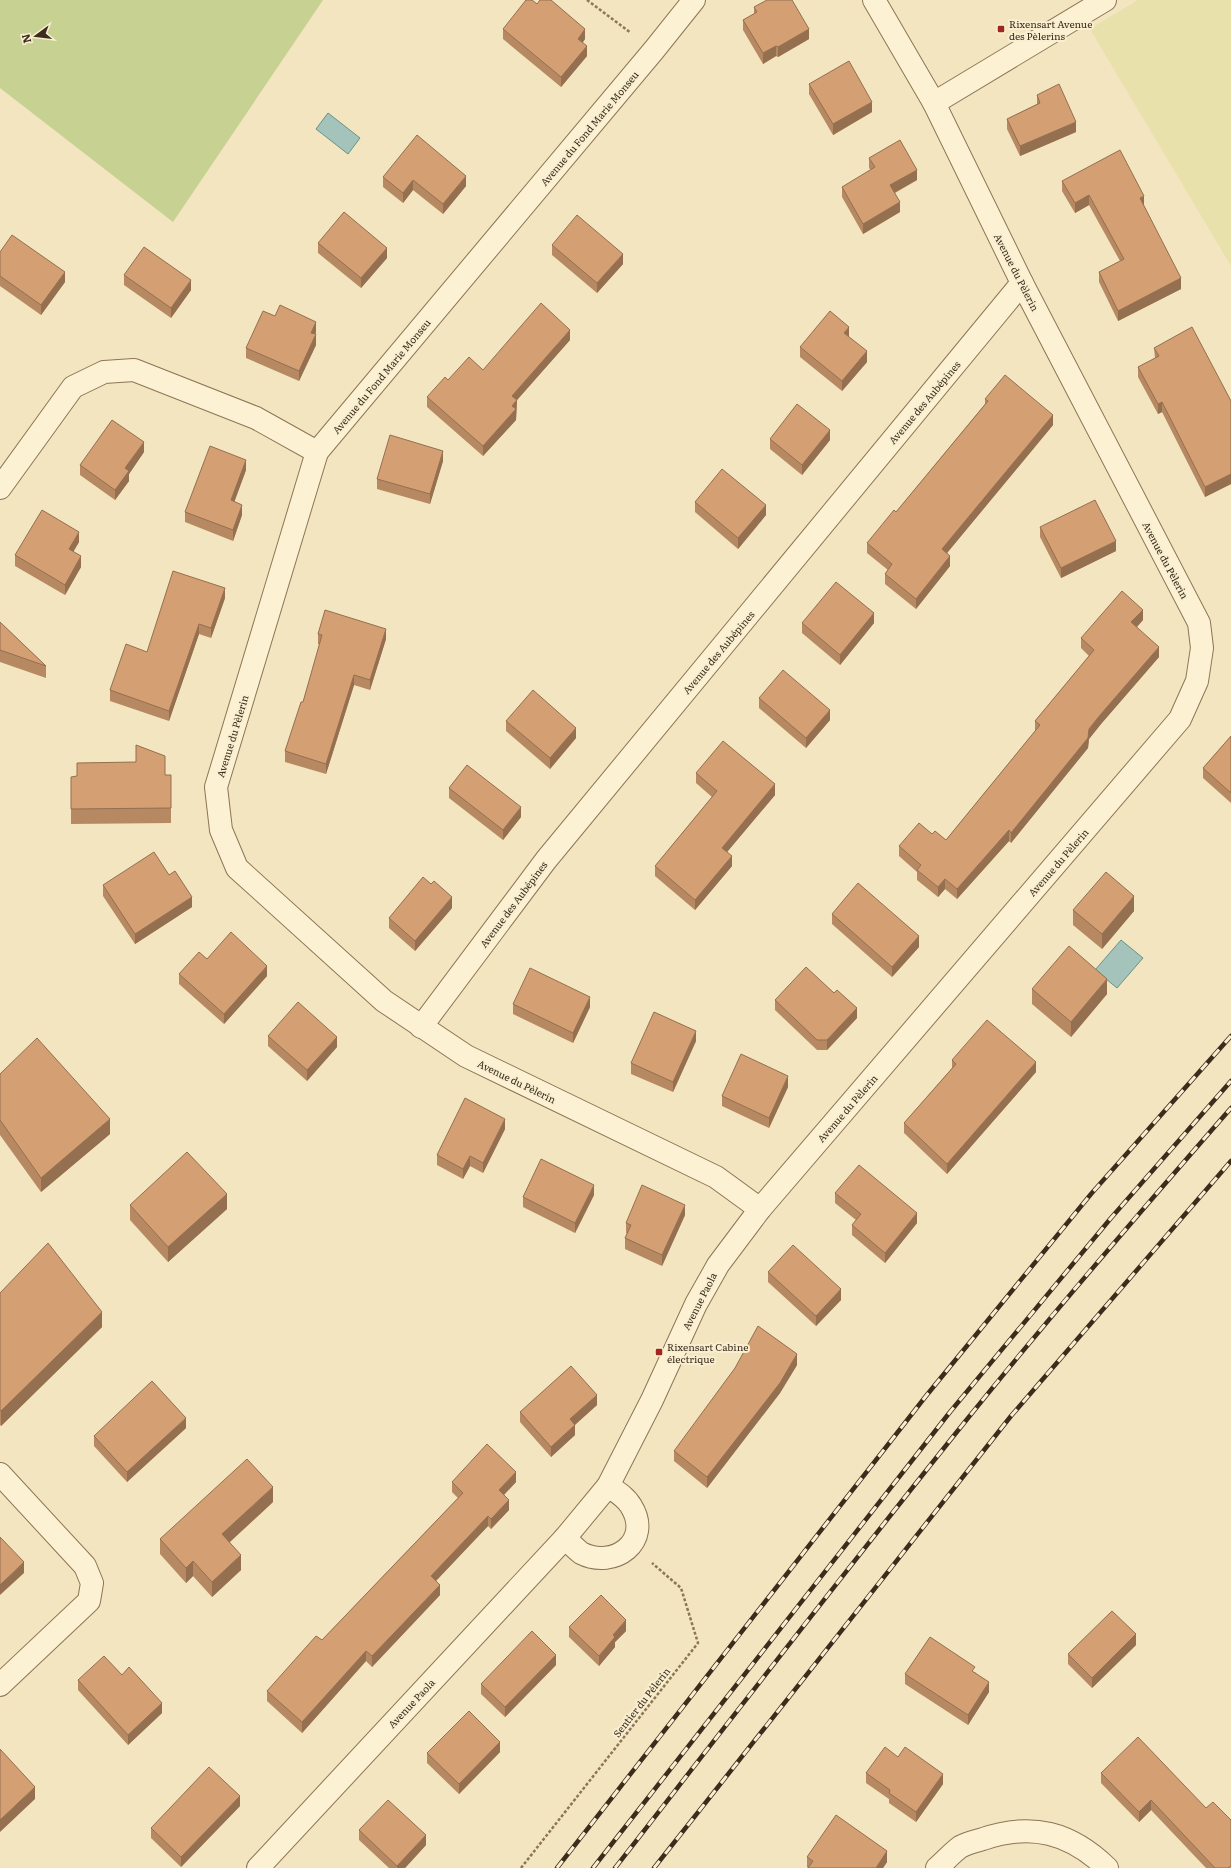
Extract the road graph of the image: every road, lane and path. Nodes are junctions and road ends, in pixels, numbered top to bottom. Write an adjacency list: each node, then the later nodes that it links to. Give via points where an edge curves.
1 (586, 0): 5 (path)
2 (694, 0): 5 (street, Avenue du Fond Marie Monseu)
3 (874, 0): 6 (street)
4 (1105, 0): 6 (street)
5 (654, 50): 8 (street, Avenue du Fond Marie Monseu)
6 (934, 103): 7 (street, Avenue du Pèlerin)
7 (1022, 283): 10 (street, Avenue des Aubépines, via 546,860); 11 (street, Avenue du Pèlerin, via 1199,623 1202,648 1197,681 1180,719)
8 (317, 452): 9 (street, via 256,418 134,370 104,372 73,387); 10 (street, Avenue du Pèlerin, via 216,787 221,830 237,868 384,1001)
9 (0, 488)
10 (421, 1027): 11 (street, Avenue du Pèlerin, via 466,1056 716,1177)
11 (760, 1209): 13 (street, Avenue Paola, via 718,1265 696,1304 652,1400)
12 (0, 1474): 16 (street, via 85,1566 92,1583 89,1601)
13 (608, 1486): 14 (street, Avenue Paola); 15 (street, via 625,1498 632,1508 637,1524)
14 (565, 1538): 15 (street, via 581,1552 607,1558 622,1554); 17 (street, Avenue Paola)
15 (631, 1546): 18 (path, Sentier du Pélerin, via 681,1588 698,1643)
16 (0, 1685)
17 (258, 1868)
18 (521, 1868)
19 (938, 1868): 20 (street, via 961,1847 994,1835 1029,1830 1063,1836 1092,1853)
20 (1107, 1868)

